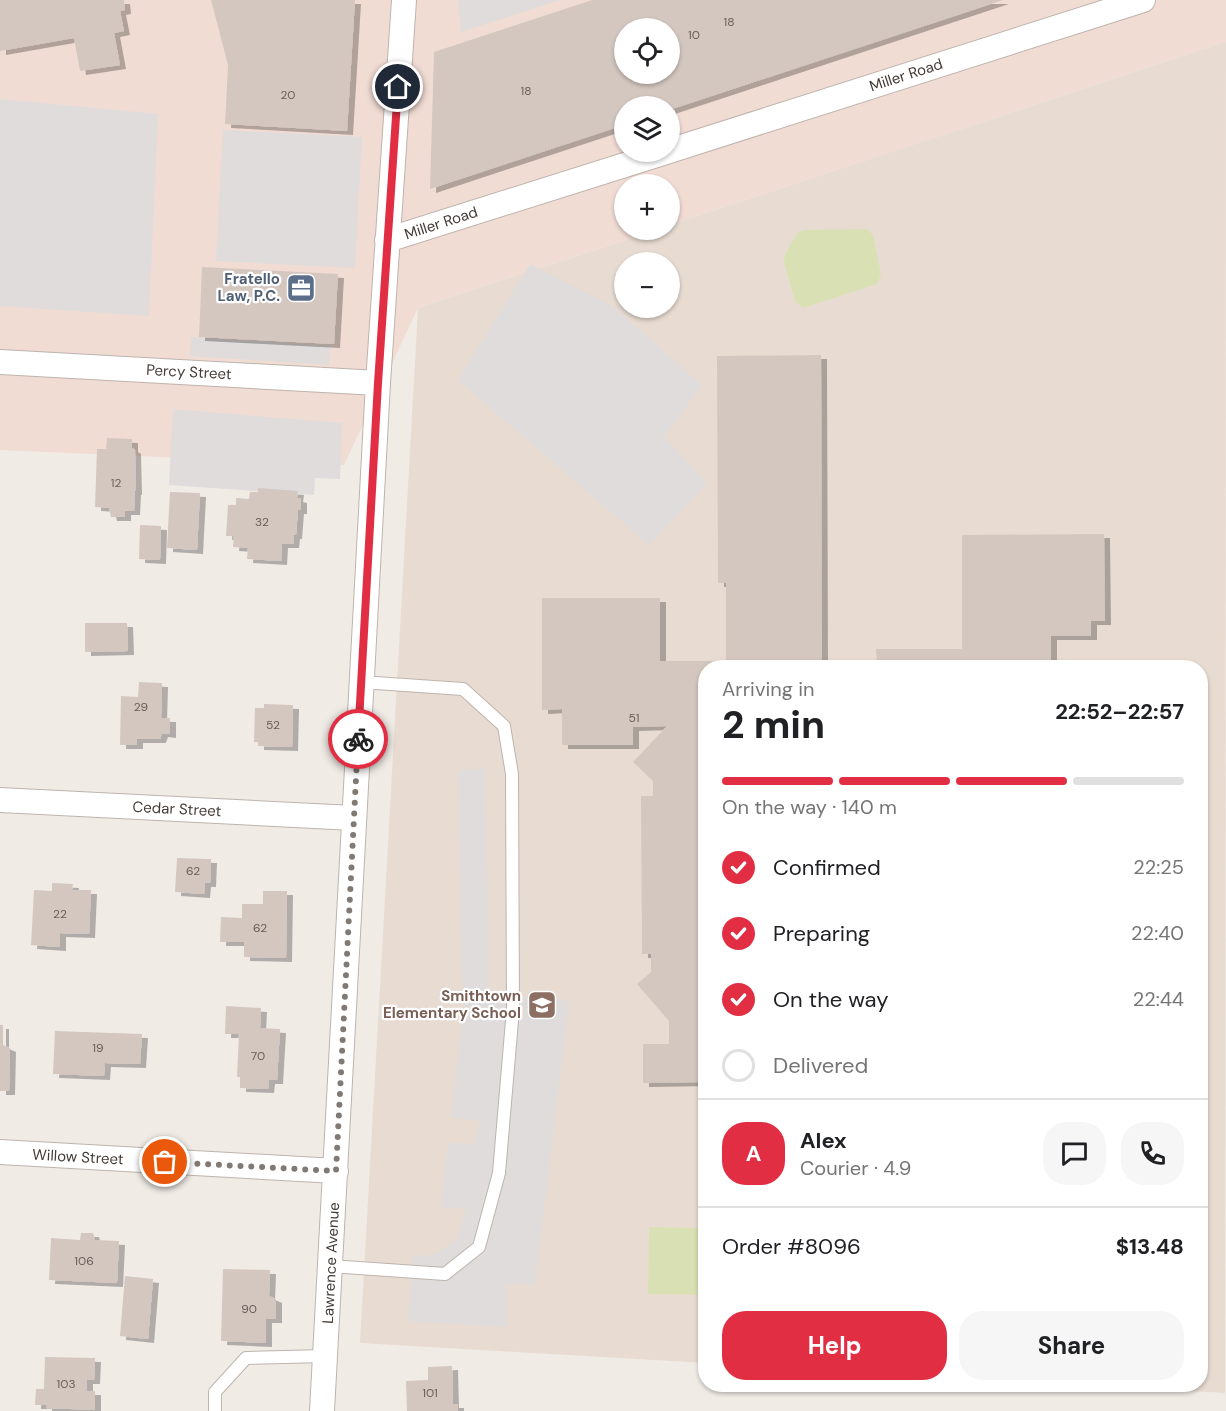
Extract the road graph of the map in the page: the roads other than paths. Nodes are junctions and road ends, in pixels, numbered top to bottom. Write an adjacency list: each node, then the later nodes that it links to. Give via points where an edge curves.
1 (404, 0): 5 (street, Lawrence Avenue)
2 (1143, 0): 3 (street, Miller Road)
3 (680, 147)
4 (633, 162): 5 (street, Miller Road)
5 (387, 240): 7 (street, Lawrence Avenue)
6 (0, 362): 7 (street, Percy Street)
7 (378, 383): 8 (street, Lawrence Avenue)
8 (361, 682): 10 (street, Lawrence Avenue); 13 (lane, via 463,689 504,726 512,774 513,1009 498,1173 479,1247 446,1274)
9 (0, 800): 10 (street, Cedar Street)
10 (354, 818): 12 (street, Lawrence Avenue)
11 (0, 1152): 12 (street, Willow Street)
12 (336, 1171): 13 (street, Lawrence Avenue)
13 (330, 1266): 14 (street, Lawrence Avenue)
14 (325, 1356): 15 (lane, via 246,1358 215,1392); 16 (street, Lawrence Avenue)
15 (215, 1411)
16 (322, 1411)

